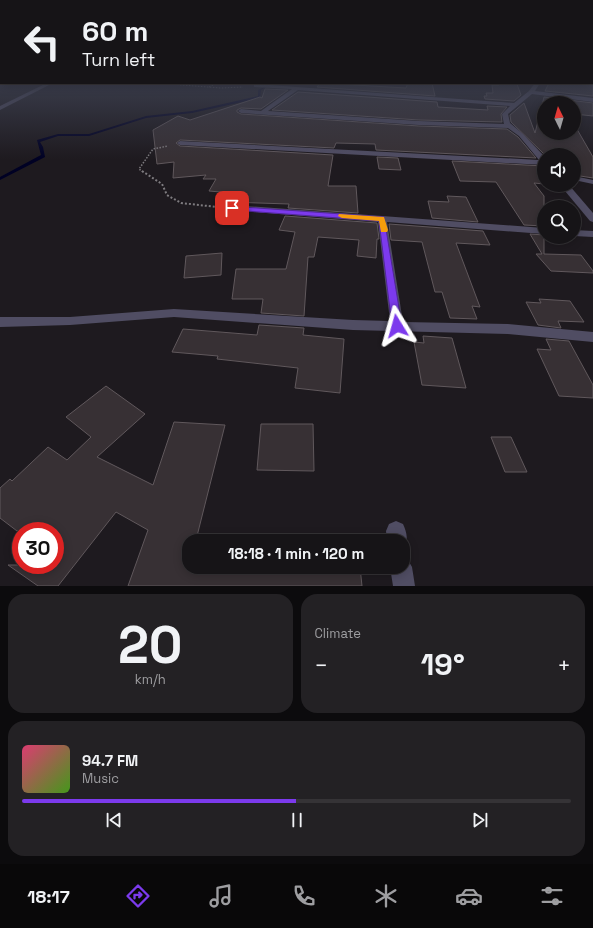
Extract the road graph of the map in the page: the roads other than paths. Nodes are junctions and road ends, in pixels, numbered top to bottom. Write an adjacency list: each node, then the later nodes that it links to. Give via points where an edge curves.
1 (273, 104): 5 (street)
2 (506, 104): 3 (street)
3 (514, 105): 6 (street, via 505,114)
4 (241, 111): 5 (street)
5 (263, 112): 6 (street, via 419,123)
6 (510, 126): 8 (street)
7 (180, 143): 9 (street)
8 (537, 154)
9 (537, 162)
10 (581, 179): 11 (street)
11 (593, 182)
12 (570, 192): 15 (street)
13 (232, 208): 14 (street)
14 (382, 219): 16 (street); 20 (street)
15 (593, 219)
16 (537, 230)
17 (581, 233): 18 (street)
18 (593, 234)
19 (0, 322): 20 (street, via 70,321 174,313)
20 (397, 326): 21 (street, via 508,329)
21 (593, 337)
22 (402, 574): 23 (street)
23 (404, 586)

